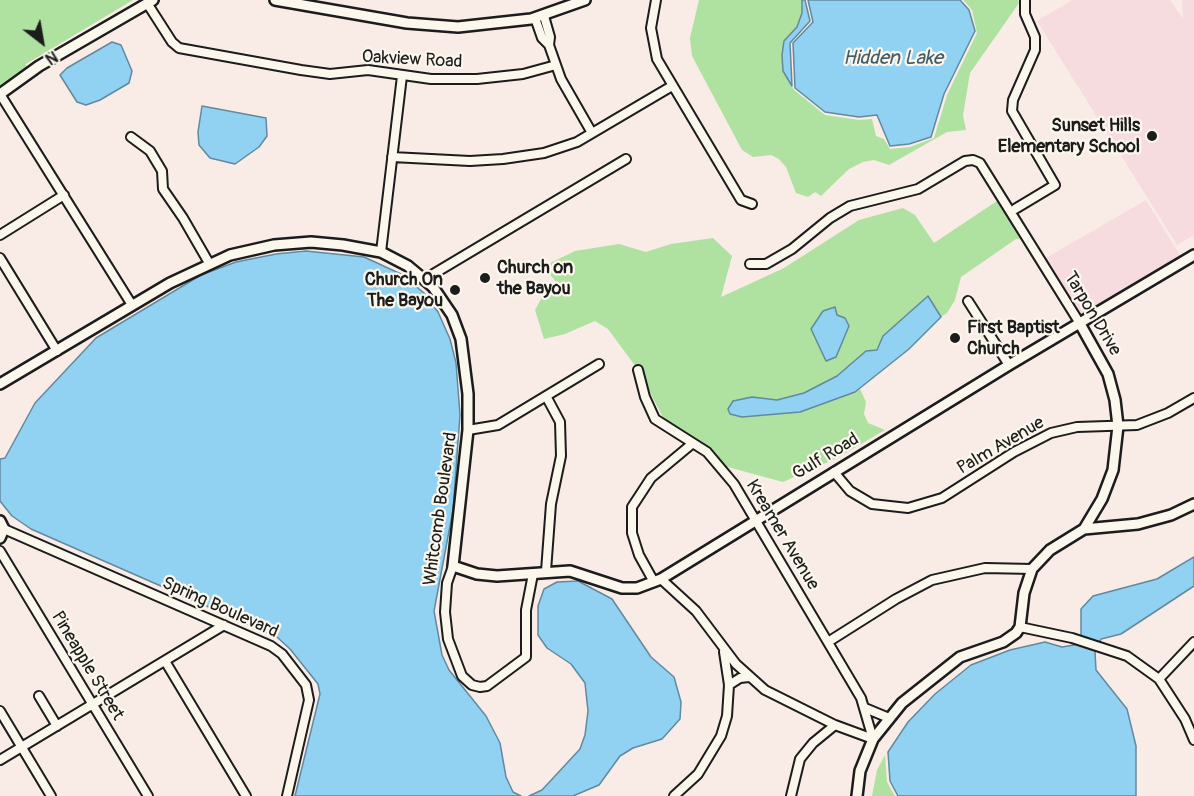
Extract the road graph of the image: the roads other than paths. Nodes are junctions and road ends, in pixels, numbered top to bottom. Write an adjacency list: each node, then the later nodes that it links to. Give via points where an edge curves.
1 (275, 0): 6 (street, via 428,26 488,26)
2 (585, 0): 6 (street)
3 (656, 0): 9 (street, via 652,43)
4 (1025, 0): 17 (street, via 1035,51 1013,99 1012,111 1055,185)
5 (150, 1): 8 (street, Oakview Road, via 176,47 330,74 368,70); 10 (street, via 39,66)
6 (539, 17): 7 (street, via 542,39 549,45)
7 (556, 65): 8 (street, Oakview Road, via 483,78); 11 (street)
8 (402, 76): 13 (street)
9 (672, 86): 11 (street); 16 (street, via 741,200)
10 (0, 94): 15 (street)
11 (592, 133): 13 (street, via 570,145 503,159 434,161)
12 (131, 137): 22 (street, via 150,151 162,171 162,189)
13 (392, 157): 19 (street)
14 (626, 159): 24 (street)
15 (63, 195): 18 (street); 26 (street)
16 (752, 204)
17 (1015, 209)
18 (0, 235)
19 (381, 252): 22 (street, Whitcomb Boulevard, via 338,244 299,243 252,249); 24 (street, Whitcomb Boulevard)
20 (1194, 255): 27 (street, Gulf Road)
21 (0, 258): 28 (street)
22 (209, 263): 26 (street, Whitcomb Boulevard)
23 (750, 264): 27 (street, Tarpon Drive, via 766,264 792,249 850,206 921,188 965,161 974,160 980,163)
24 (425, 279): 36 (street, Whitcomb Boulevard, via 446,305 459,330 466,373)
25 (968, 300): 30 (street)
26 (132, 305): 28 (street, Whitcomb Boulevard)
27 (1079, 322): 30 (street, Gulf Road); 35 (street, Tarpon Drive, via 1108,374)
28 (57, 351): 32 (street, Whitcomb Boulevard)
29 (599, 364): 33 (street)
30 (1009, 365): 38 (street, Gulf Road)
31 (638, 370): 37 (street, Kreamer Avenue, via 655,419)
32 (0, 384)
33 (546, 396): 36 (street, via 496,426); 46 (street, via 559,418 561,456 550,504)
34 (1194, 398): 35 (street, Palm Avenue, via 1154,419)
35 (1118, 426): 38 (street, Palm Avenue, via 1077,427 1051,433 942,498 908,508 872,504 850,491); 42 (street, Tarpon Drive, via 1113,470)
36 (468, 429): 44 (street, Whitcomb Boulevard)
37 (693, 443): 40 (street, Kreamer Avenue, via 719,464); 48 (street, via 651,478 633,503 632,533 639,555)
38 (834, 472): 40 (street, Gulf Road)
39 (1194, 504): 42 (street, via 1138,524)
40 (756, 519): 48 (street, Gulf Road); 51 (street, Kreamer Avenue)
41 (1, 529): 49 (street, Spring Boulevard)
42 (1084, 529): 45 (street, via 1056,545)
43 (0, 551): 59 (street, Pineapple Street)
44 (453, 566): 47 (street, Gulf Road, via 486,576); 47 (street, Whitcomb Boulevard, via 445,612 450,650 462,676 472,685 485,687 526,657 526,610)
45 (1032, 569): 50 (street); 51 (street, via 985,568 932,580)
46 (546, 572): 47 (street, Gulf Road); 48 (street, Gulf Road, via 579,573 629,588)
47 (533, 574)
48 (658, 580): 53 (street, via 696,611)
49 (224, 625): 54 (street); 72 (street, Spring Boulevard, via 277,650 306,685 309,699)
50 (1020, 627): 56 (street, via 1104,647 1127,656); 62 (street, via 1010,639 972,651 944,668)
51 (828, 642): 60 (street, Kreamer Avenue)
52 (1194, 642): 56 (street)
53 (724, 650): 55 (street); 57 (street)
54 (165, 661): 59 (street); 71 (street)
55 (749, 677): 57 (street); 63 (street, via 776,697)
56 (1159, 679): 66 (street)
57 (729, 685): 73 (street, via 726,716 715,749 698,774)
58 (39, 696): 64 (street)
59 (93, 704): 64 (street); 70 (street, Pineapple Street)
60 (865, 708): 62 (street); 65 (street, Kreamer Avenue)
61 (0, 711): 67 (street)
62 (889, 718): 65 (street)
63 (835, 725): 65 (street); 74 (street, via 800,759)
64 (57, 726): 67 (street)
65 (873, 739): 75 (street, via 857,779)
66 (1194, 740)
67 (21, 747): 68 (street); 69 (street)
68 (0, 760)
69 (51, 796)
70 (148, 796)
71 (246, 796)
72 (286, 796)
73 (674, 796)
74 (791, 796)
75 (857, 796)

